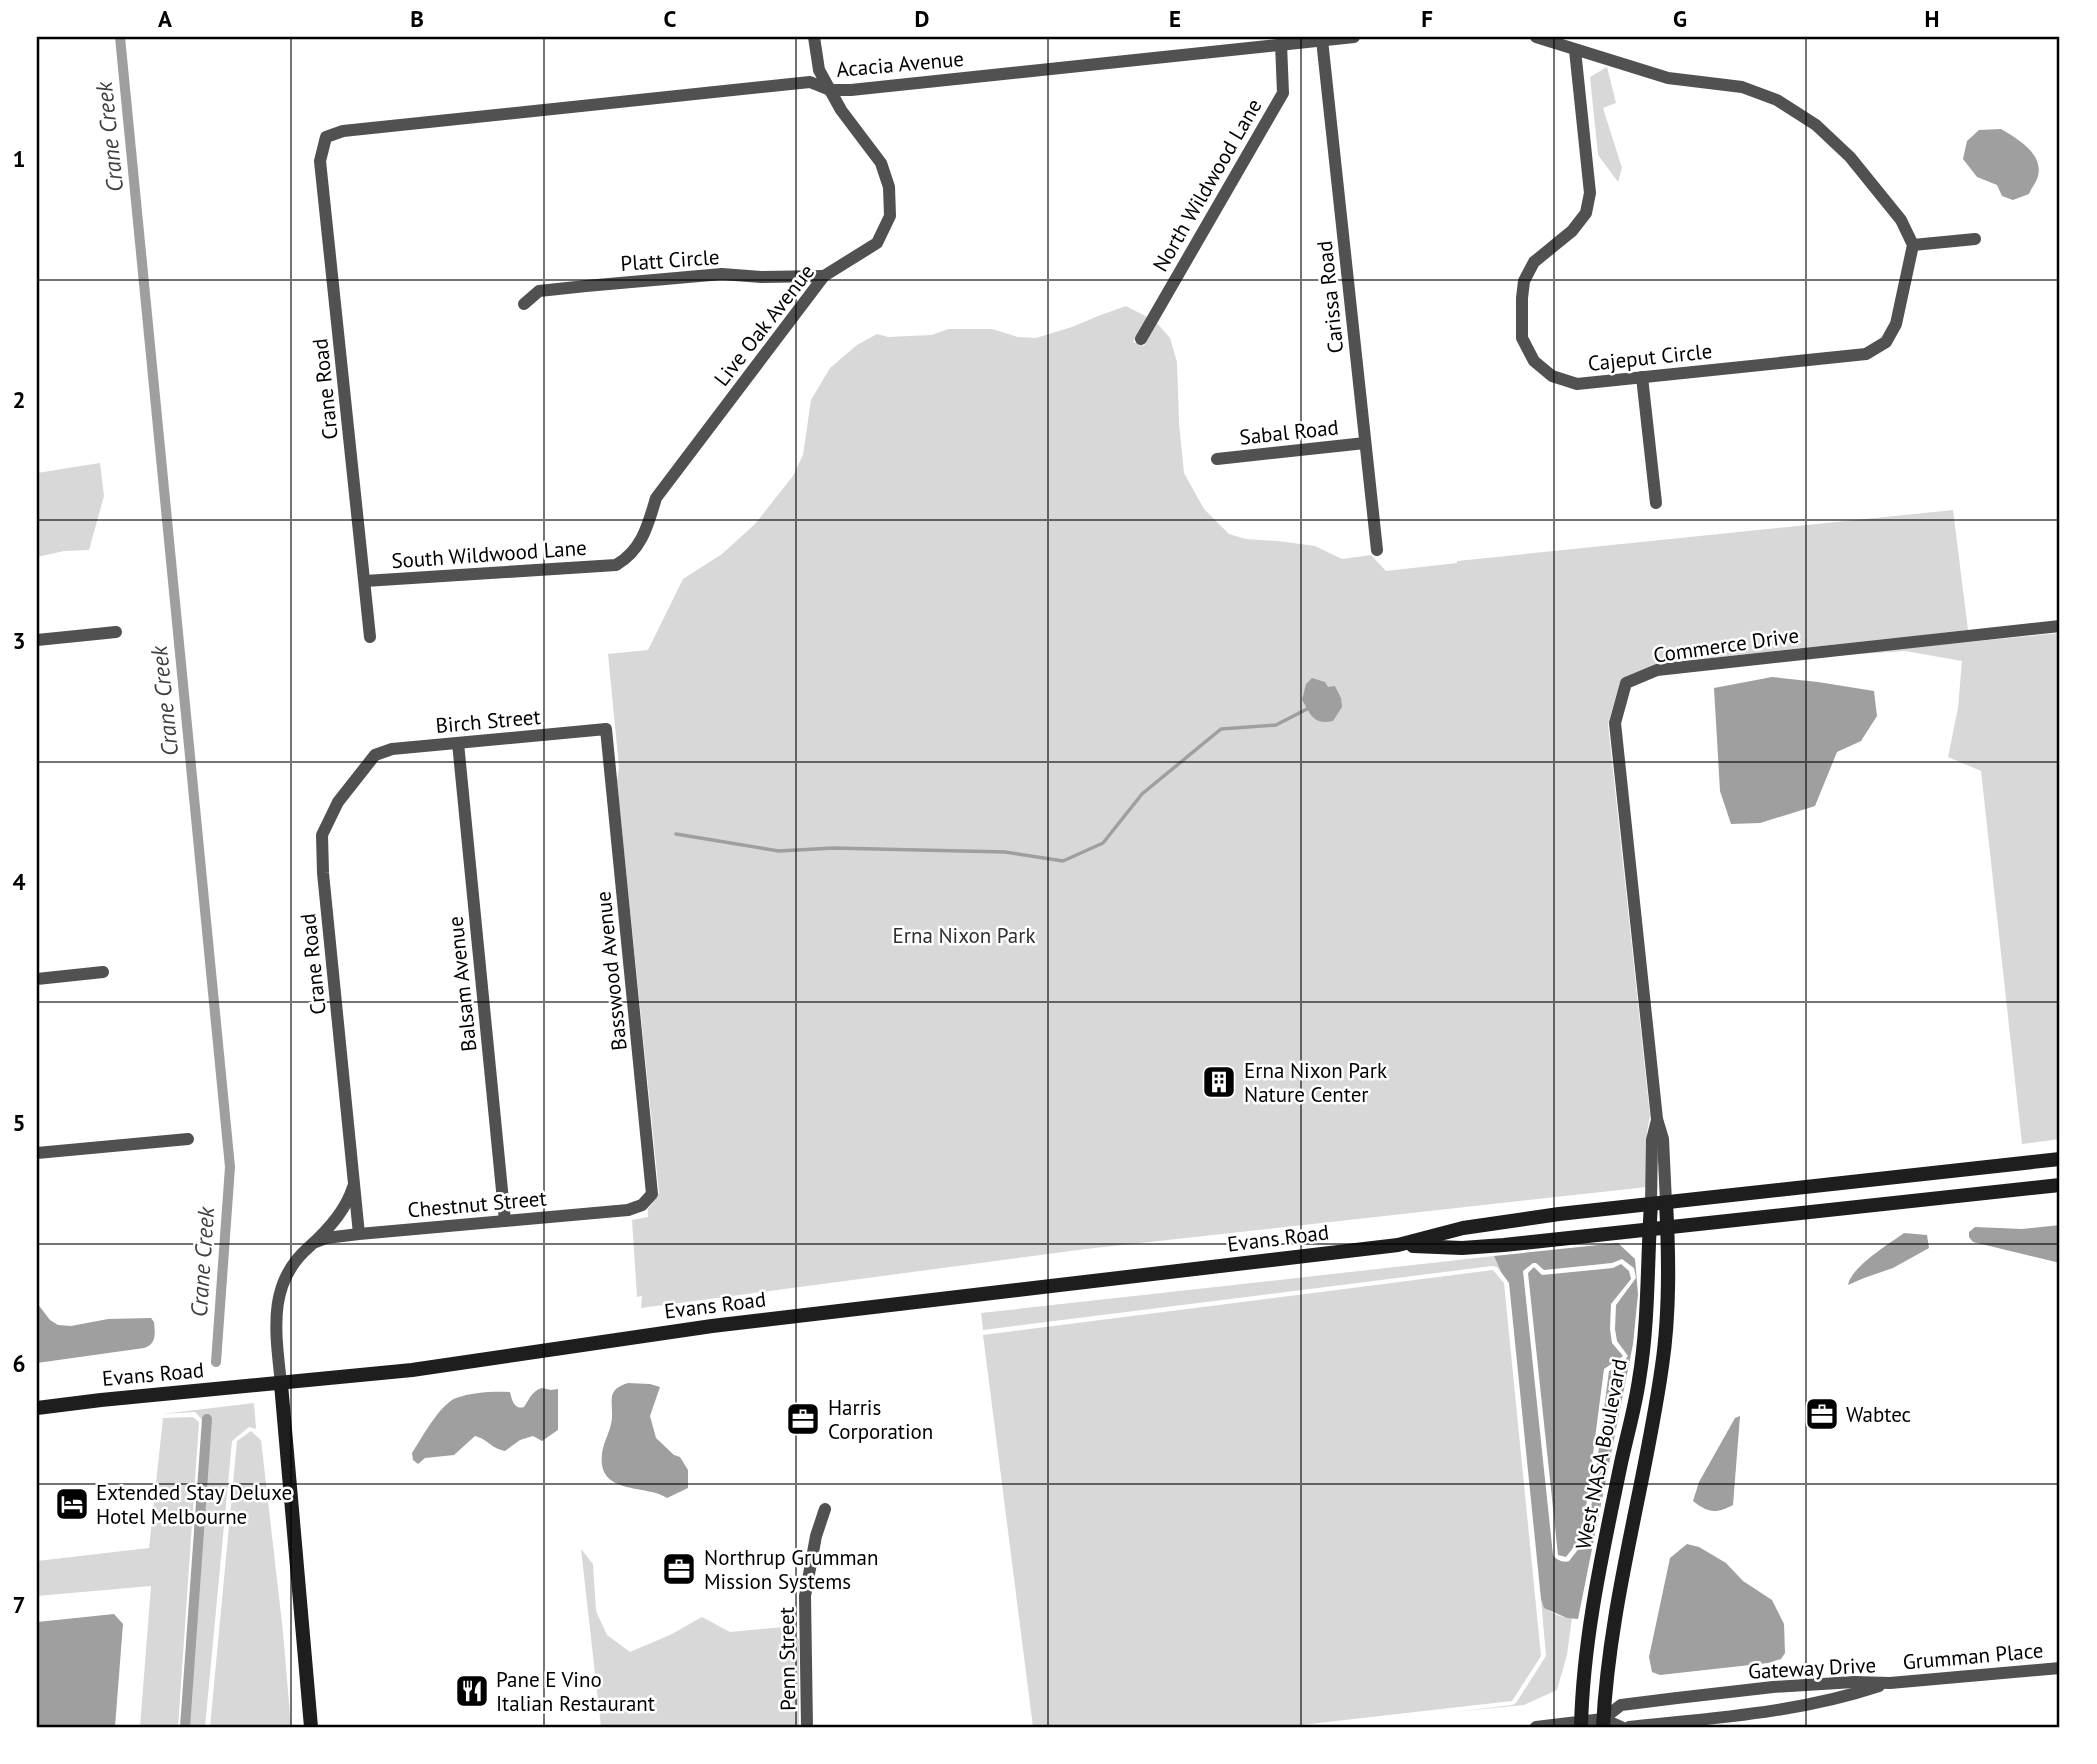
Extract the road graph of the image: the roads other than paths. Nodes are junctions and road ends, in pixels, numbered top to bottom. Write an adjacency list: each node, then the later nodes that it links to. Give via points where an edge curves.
1 (814, 37): 7 (street, Live Oak Avenue, via 819,70)
2 (1354, 37): 4 (street, Acacia Avenue)
3 (1536, 37): 6 (street)
4 (1322, 40): 5 (street, Acacia Avenue); 15 (street, Carissa Road)
5 (1281, 44): 7 (street, Acacia Avenue); 13 (street, North Wildwood Lane, via 1283,93)
6 (1575, 50): 10 (street, via 1668,78 1742,87 1777,100 1816,125 1850,157 1901,220); 14 (street, Cajeput Circle, via 1590,193 1586,213 1534,262 1524,281 1522,338 1534,361 1552,376 1577,384)
7 (831, 90): 8 (street, Acacia Avenue, via 810,82 343,131); 11 (street, Live Oak Avenue, via 881,163 889,187 890,216 877,243)
8 (326, 137): 20 (street, Crane Road, via 320,161)
9 (1975, 239): 10 (street)
10 (1913, 245): 14 (street, Cajeput Circle, via 1896,324 1886,342 1866,354)
11 (824, 276): 12 (street, Platt Circle, via 722,274 586,286 539,291); 19 (street, Live Oak Avenue, via 656,498 644,536 629,558)
12 (524, 304)
13 (1141, 339)
14 (1642, 377): 17 (street)
15 (1365, 443): 16 (street, Sabal Road); 18 (street, Carissa Road)
16 (1217, 458)
17 (1656, 503)
18 (1377, 550)
19 (616, 565): 20 (street, South Wildwood Lane)
20 (365, 581): 23 (street, Crane Road)
21 (2060, 626): 35 (street, Commerce Drive, via 1657,670 1626,683 1615,723 1657,1119 1663,1139)
22 (116, 632): 24 (street)
23 (370, 637)
24 (37, 640)
25 (606, 729): 26 (street, Birch Street); 36 (street, Basswood Avenue, via 652,1194)
26 (458, 743): 27 (street, Birch Street, via 392,749); 37 (street, Balsam Avenue)
27 (375, 755): 33 (street, Crane Road, via 338,802 322,835)
28 (103, 972): 29 (street)
29 (37, 979)
30 (188, 1139): 31 (street)
31 (37, 1153)
32 (2060, 1159): 35 (street)
33 (354, 1184): 40 (street, Crane Road); 41 (street, via 350,1199)
34 (2060, 1185): 38 (street)
35 (1658, 1203): 38 (street, West NASA Boulevard); 39 (street, West NASA Boulevard); 42 (street, Evans Road, via 1463,1228)
36 (642, 1205): 37 (street, Chestnut Street)
37 (505, 1221): 40 (street, Chestnut Street)
38 (1667, 1226): 39 (street, Evans Road); 48 (street, West NASA Boulevard, via 1663,1357 1617,1600)
39 (1649, 1228): 42 (street, Evans Road, via 1483,1247); 49 (street, West NASA Boulevard, via 1642,1361 1593,1608)
40 (359, 1234): 41 (street, Chestnut Street)
41 (316, 1242): 43 (street, via 291,1266 279,1294 275,1320)
42 (1398, 1245): 43 (street, Evans Road, via 702,1328 423,1369)
43 (281, 1384): 44 (street, Evans Road); 50 (street)
44 (37, 1408)
45 (825, 1509): 51 (street, Penn Street, via 805,1596)
46 (2060, 1668): 47 (street, Grumman Place)
47 (1889, 1683): 48 (street, Gateway Drive, via 1773,1687 1621,1705); 54 (street, Gateway Drive, via 1799,1707)
48 (1603, 1723): 49 (street, Gateway Drive); 53 (street)
49 (1581, 1725): 52 (street, Gateway Drive)
50 (311, 1727)
51 (807, 1727)
52 (1536, 1727)
53 (1621, 1727)
54 (1629, 1727)

